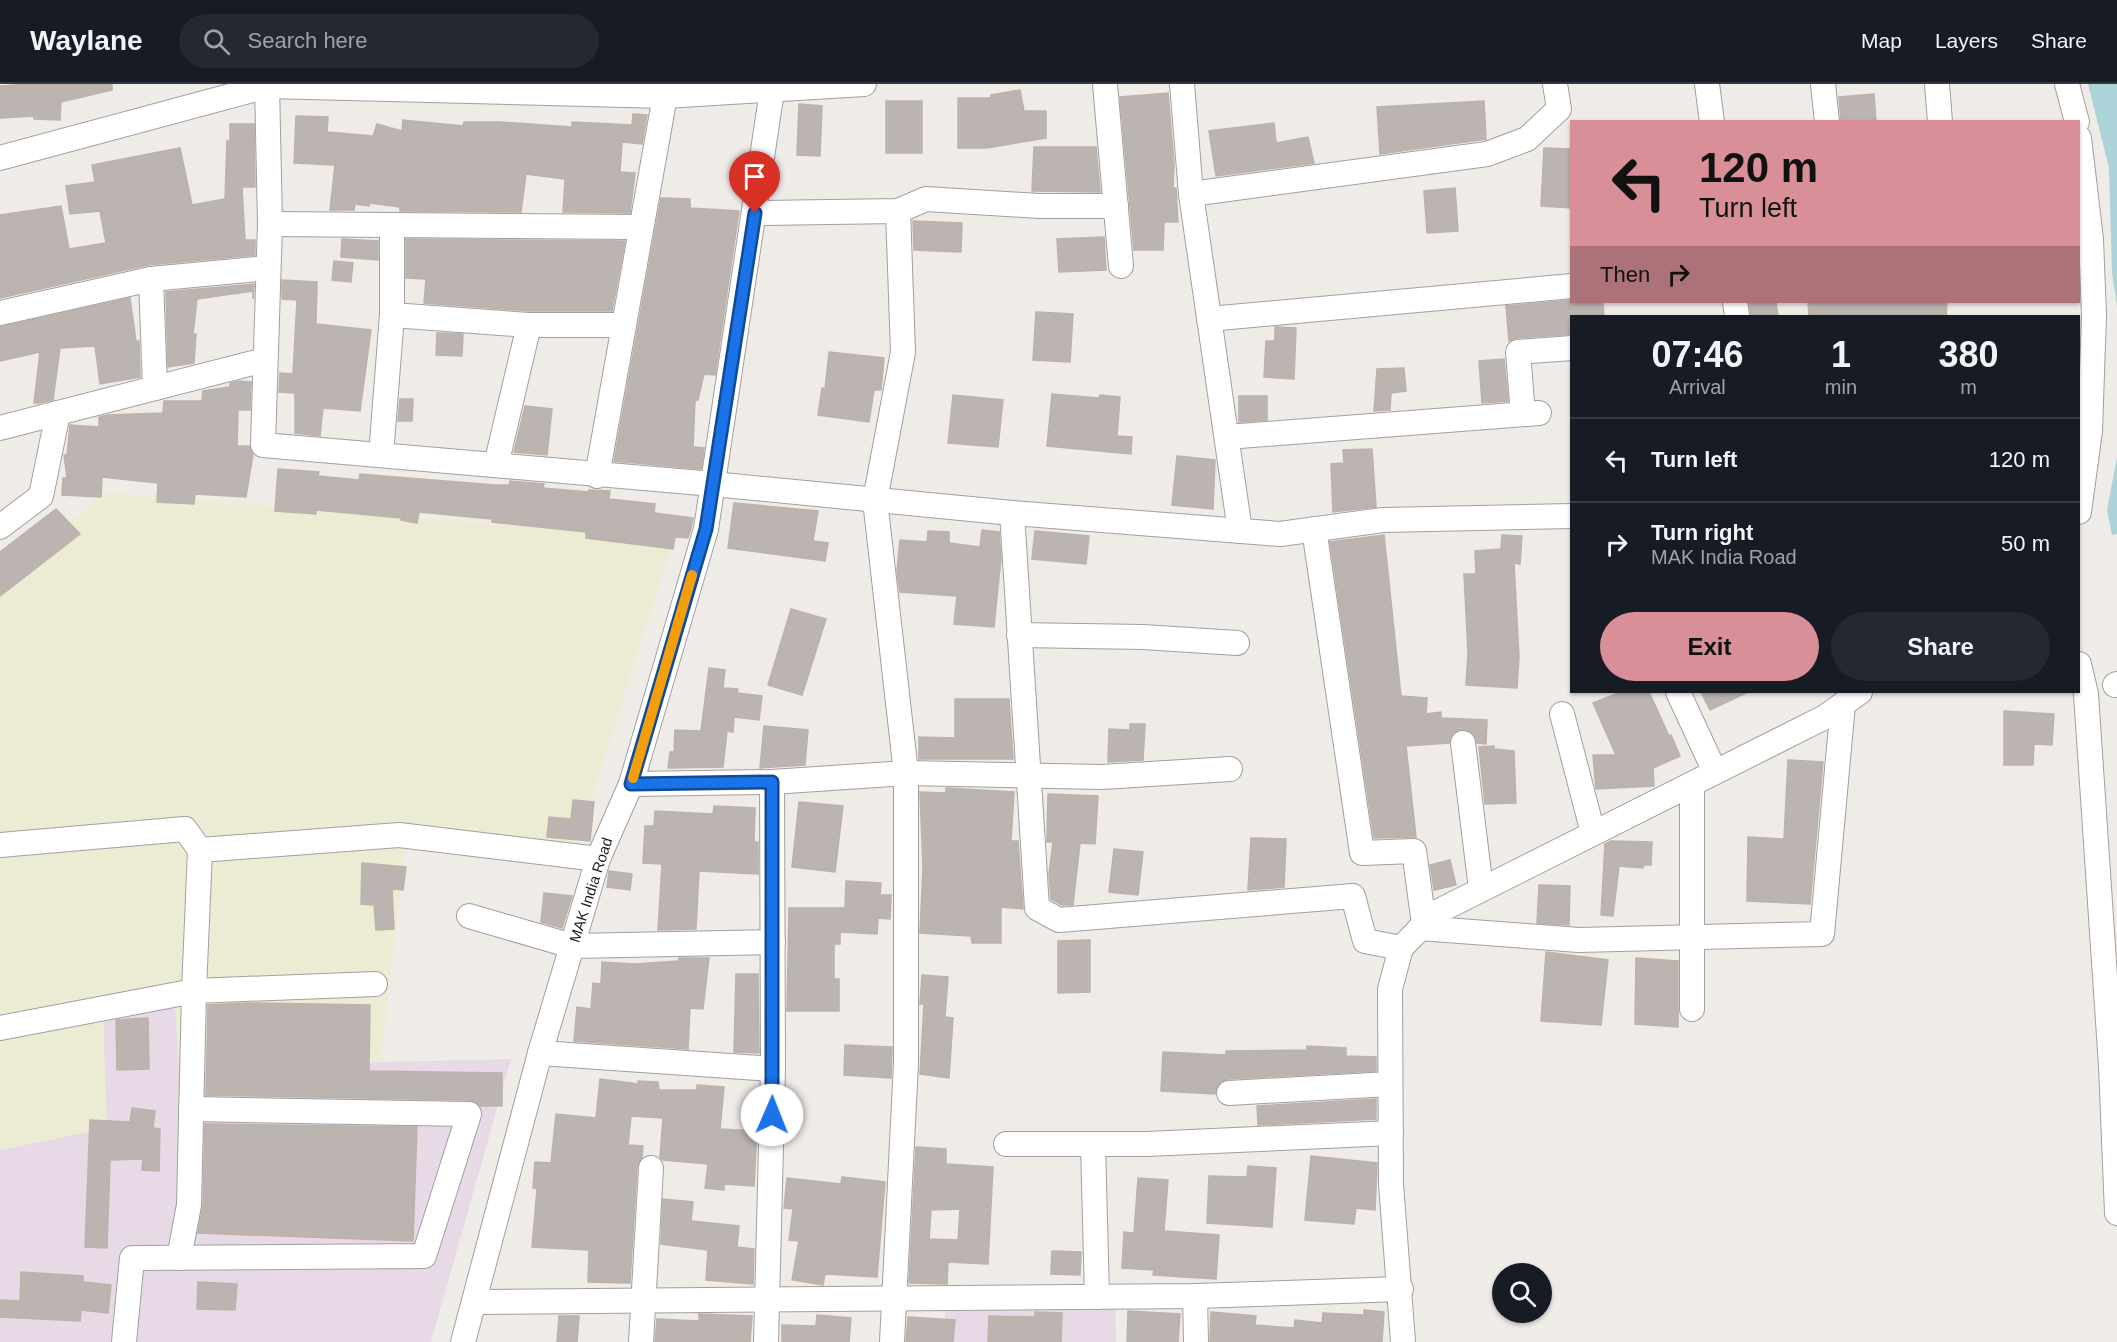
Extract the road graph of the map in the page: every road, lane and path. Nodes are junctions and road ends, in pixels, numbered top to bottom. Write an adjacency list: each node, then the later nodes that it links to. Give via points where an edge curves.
1 (864, 84): 10 (street)
2 (1105, 84): 19 (street)
3 (1182, 84): 18 (street)
4 (1556, 84): 18 (street, via 1558,109 1527,139 1487,154)
5 (1707, 84): 12 (street)
6 (1823, 84): 13 (street)
7 (1937, 84): 14 (street)
8 (2067, 84): 15 (street)
9 (267, 85): 11 (street); 17 (street); 22 (street)
10 (773, 87): 11 (street); 21 (street, MAK India Road)
11 (665, 96): 24 (street)
12 (1712, 120)
13 (1827, 120)
14 (1940, 120)
15 (2076, 120)
16 (2080, 155): 25 (street)
17 (0, 158)
18 (1191, 194): 33 (street)
19 (1116, 207): 20 (street, via 926,199); 26 (street)
20 (898, 210): 21 (street); 48 (street, via 903,352)
21 (755, 213): 46 (street, MAK India Road)
22 (270, 224): 23 (street); 27 (street)
23 (392, 226): 24 (street); 31 (street)
24 (640, 227): 35 (street)
25 (2085, 239): 32 (street)
26 (1121, 266)
27 (268, 268): 28 (street); 37 (street)
28 (151, 279): 30 (street); 38 (street)
29 (1570, 286): 33 (street)
30 (0, 313)
31 (392, 315): 34 (street); 43 (street)
32 (2086, 316): 41 (street)
33 (1209, 319): 42 (street)
34 (529, 325): 35 (street); 44 (street)
35 (624, 326): 45 (street)
36 (1570, 348): 42 (street, via 1518,352 1531,413)
37 (264, 360): 38 (street); 43 (street, via 263,445)
38 (155, 388): 39 (street)
39 (58, 413): 40 (street); 51 (street, via 40,496)
40 (0, 428)
41 (2084, 432): 47 (street)
42 (1227, 437): 53 (street)
43 (381, 455): 44 (street)
44 (496, 465): 45 (street)
45 (597, 476): 46 (street)
46 (713, 484): 48 (street); 66 (street, MAK India Road, via 706,529)
47 (2080, 496)
48 (875, 500): 49 (street); 63 (street)
49 (1012, 513): 53 (street); 54 (street)
50 (1570, 516): 52 (street, via 1383,520)
51 (0, 527)
52 (1314, 529): 53 (street, via 1280,534); 74 (street, via 1362,853 1414,851)
53 (1240, 531)
54 (1019, 635): 55 (street); 64 (street)
55 (1237, 643)
56 (2080, 671): 92 (street, via 2087,717 2111,1066)
57 (1678, 693): 62 (street)
58 (1852, 698): 62 (street, via 1826,717); 75 (street, via 1822,934)
59 (1562, 714): 68 (street)
60 (1463, 743): 72 (street)
61 (1230, 769): 64 (street, via 1102,777)
62 (1715, 772): 67 (street)
63 (906, 773): 64 (street); 65 (street); 97 (street, via 906,1063)
64 (1030, 775): 78 (street, via 1037,908 1059,920 1353,896 1365,941)
65 (772, 782): 66 (street); 76 (street)
66 (631, 784): 71 (street, MAK India Road)
67 (1692, 784): 68 (street); 75 (street)
68 (1593, 833): 72 (street)
69 (0, 845): 70 (street, via 185,829)
70 (200, 850): 71 (street, via 399,835); 80 (street)
71 (598, 859): 77 (street, MAK India Road)
72 (1481, 889): 74 (street, via 1435,913)
73 (469, 916): 77 (street)
74 (1422, 926): 75 (street, via 1579,940); 78 (street)
75 (1692, 937): 81 (street)
76 (772, 942): 77 (street); 84 (street)
77 (572, 946): 83 (street, MAK India Road)
78 (1401, 948): 85 (street, via 1390,989)
79 (375, 984): 80 (street)
80 (194, 991): 82 (street); 87 (street)
81 (1692, 1009)
82 (0, 1028)
83 (540, 1053): 84 (street); 100 (street, MAK India Road)
84 (773, 1069): 99 (street)
85 (1390, 1084): 86 (street); 88 (street)
86 (1229, 1093)
87 (191, 1109): 93 (street, via 189,1204); 93 (street, via 469,1114 424,1256)
88 (1391, 1133): 90 (street); 94 (street, via 1391,1184)
89 (1006, 1144): 90 (street)
90 (1093, 1144): 96 (street)
91 (651, 1168): 98 (street)
92 (2117, 1213)
93 (179, 1258): 101 (street, via 132,1258)
94 (1401, 1289): 95 (street); 107 (street)
95 (1195, 1296): 96 (street); 106 (street)
96 (1097, 1297): 97 (street)
97 (894, 1299): 99 (street); 105 (street)
98 (644, 1301): 99 (street); 100 (street); 103 (street)
99 (767, 1301): 104 (street)
100 (474, 1302): 102 (street, MAK India Road)
101 (124, 1342)
102 (463, 1342)
103 (641, 1342)
104 (766, 1342)
105 (892, 1342)
106 (1196, 1342)
107 (1403, 1342)

